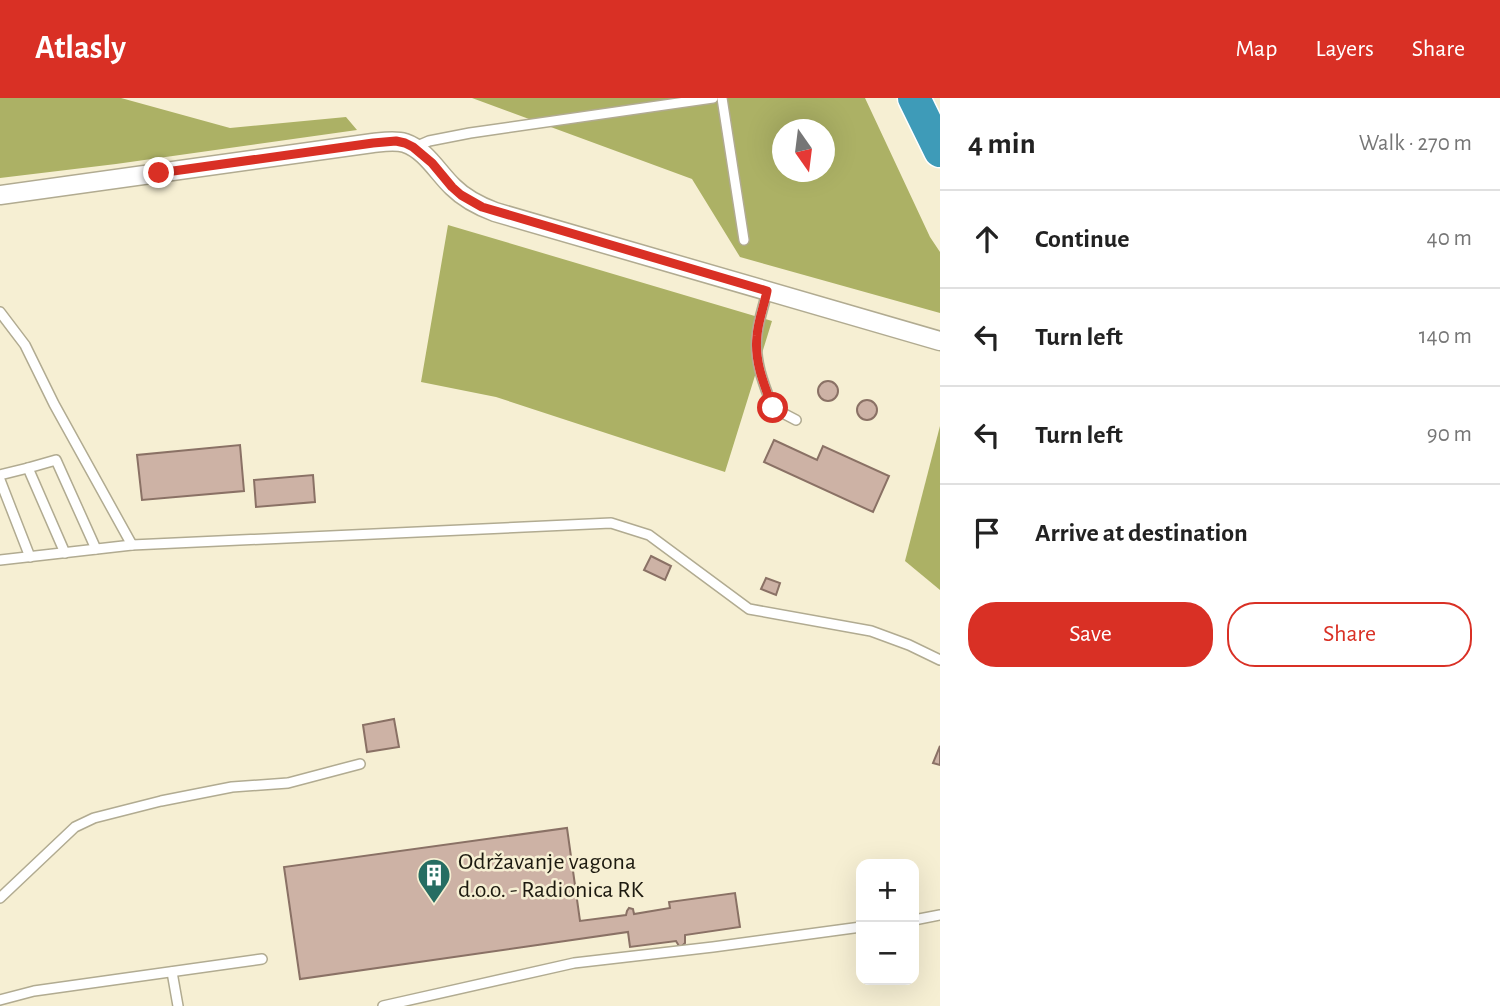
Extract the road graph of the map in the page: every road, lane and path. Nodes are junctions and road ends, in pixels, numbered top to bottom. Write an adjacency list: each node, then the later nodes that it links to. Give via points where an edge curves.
1 (713, 98): 4 (lane, via 470,133)
2 (722, 98): 7 (lane)
3 (914, 98): 5 (highway)
4 (413, 147): 6 (street, via 396,141 373,143); 8 (street, via 461,195 482,207)
5 (940, 150)
6 (0, 195)
7 (744, 240)
8 (767, 291): 10 (street); 11 (lane, via 757,334 762,379 773,408)
9 (0, 312): 14 (lane, via 25,345)
10 (940, 341)
11 (796, 420)
12 (28, 468): 13 (lane); 15 (lane, via 56,460); 16 (lane)
13 (0, 478): 17 (lane)
14 (132, 545): 15 (lane); 19 (lane, via 611,523 649,535 749,609 871,631)
15 (96, 549): 16 (lane)
16 (65, 553): 17 (lane)
17 (30, 557): 18 (lane)
18 (0, 560)
19 (940, 660)
20 (360, 764): 21 (lane, via 288,783 232,788 94,818 75,827)
21 (0, 898)
22 (940, 915): 23 (lane)
23 (919, 918)
24 (856, 928): 29 (lane, via 574,963)
25 (262, 959): 26 (lane)
26 (172, 972): 27 (lane); 28 (lane)
27 (0, 1000)
28 (178, 1006)
29 (383, 1006)

